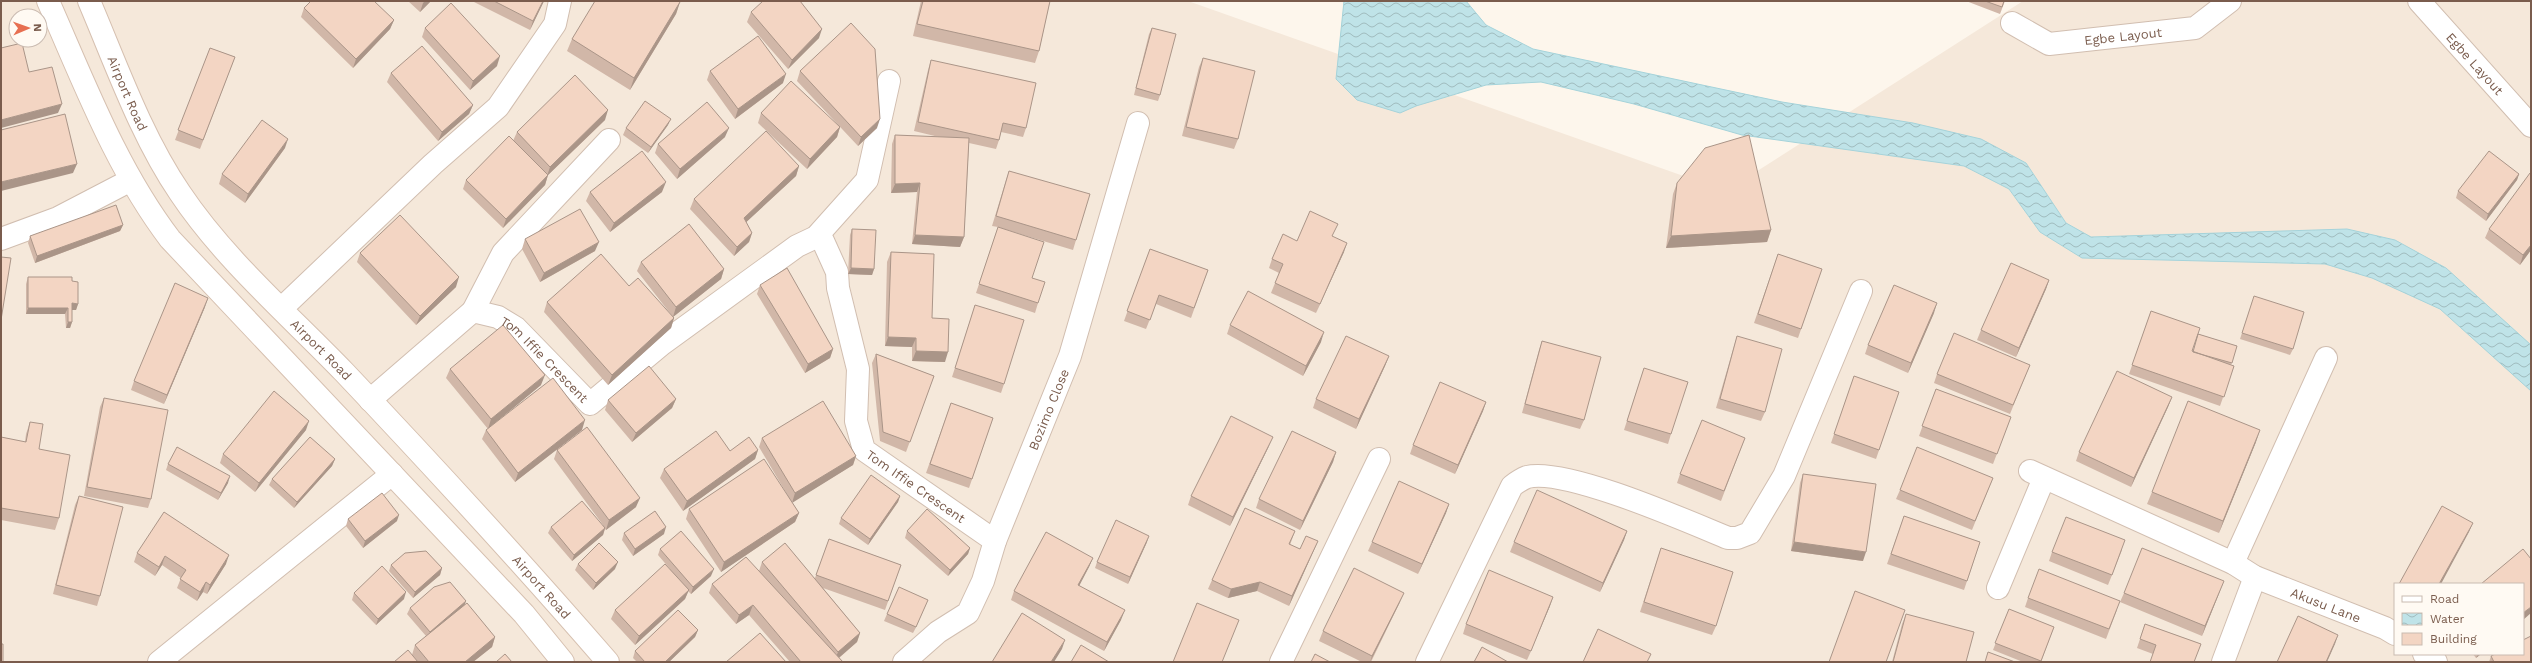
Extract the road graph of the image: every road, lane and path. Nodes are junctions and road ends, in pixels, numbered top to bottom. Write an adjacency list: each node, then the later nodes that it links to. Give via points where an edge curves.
1 (48, 1): 11 (street, via 93,103)
2 (89, 1): 15 (street, Airport Road, via 143,127 179,192 222,248)
3 (560, 1): 15 (street, via 555,24 498,107 433,164)
4 (2230, 1): 6 (street, Egbe Layout, via 2194,28 2049,44)
5 (2419, 1): 9 (street, Egbe Layout)
6 (2012, 23)
7 (889, 81): 12 (street, Tom Iffie Crescent, via 867,180)
8 (1138, 123): 21 (street, Bozimo Close, via 1070,356)
9 (2531, 126)
10 (609, 140): 16 (street, via 503,253)
11 (131, 180): 13 (street, via 58,218); 20 (street, via 148,210 170,239)
12 (816, 237): 16 (street, Tom Iffie Crescent, via 797,246 662,344 590,404 516,328 498,317); 21 (street, Tom Iffie Crescent, via 823,241 837,272 838,288 858,369 856,421 864,450)
13 (1, 239)
14 (1861, 291): 32 (street, via 1784,476 1750,533 1728,538 1632,499 1557,478 1528,477 1512,486)
15 (282, 308): 18 (street, Airport Road)
16 (473, 311): 18 (street)
17 (2326, 358): 22 (street)
18 (370, 400): 29 (street, Airport Road, via 500,539)
19 (1379, 459): 31 (street)
20 (392, 474): 27 (street); 28 (street, via 524,614)
21 (995, 541): 30 (street, Bozimo Close, via 983,581 968,613 938,632)
22 (2233, 563): 23 (street, Akusu Lane); 24 (street, Akusu Lane, via 2037,474)
23 (2255, 577): 25 (street, Akusu Lane); 33 (street)
24 (1998, 588)
25 (2394, 633)
26 (2426, 655): 34 (street)
27 (159, 662)
28 (563, 662)
29 (608, 662)
30 (904, 662)
31 (1281, 662)
32 (1427, 662)
33 (2223, 662)
34 (2436, 662)

